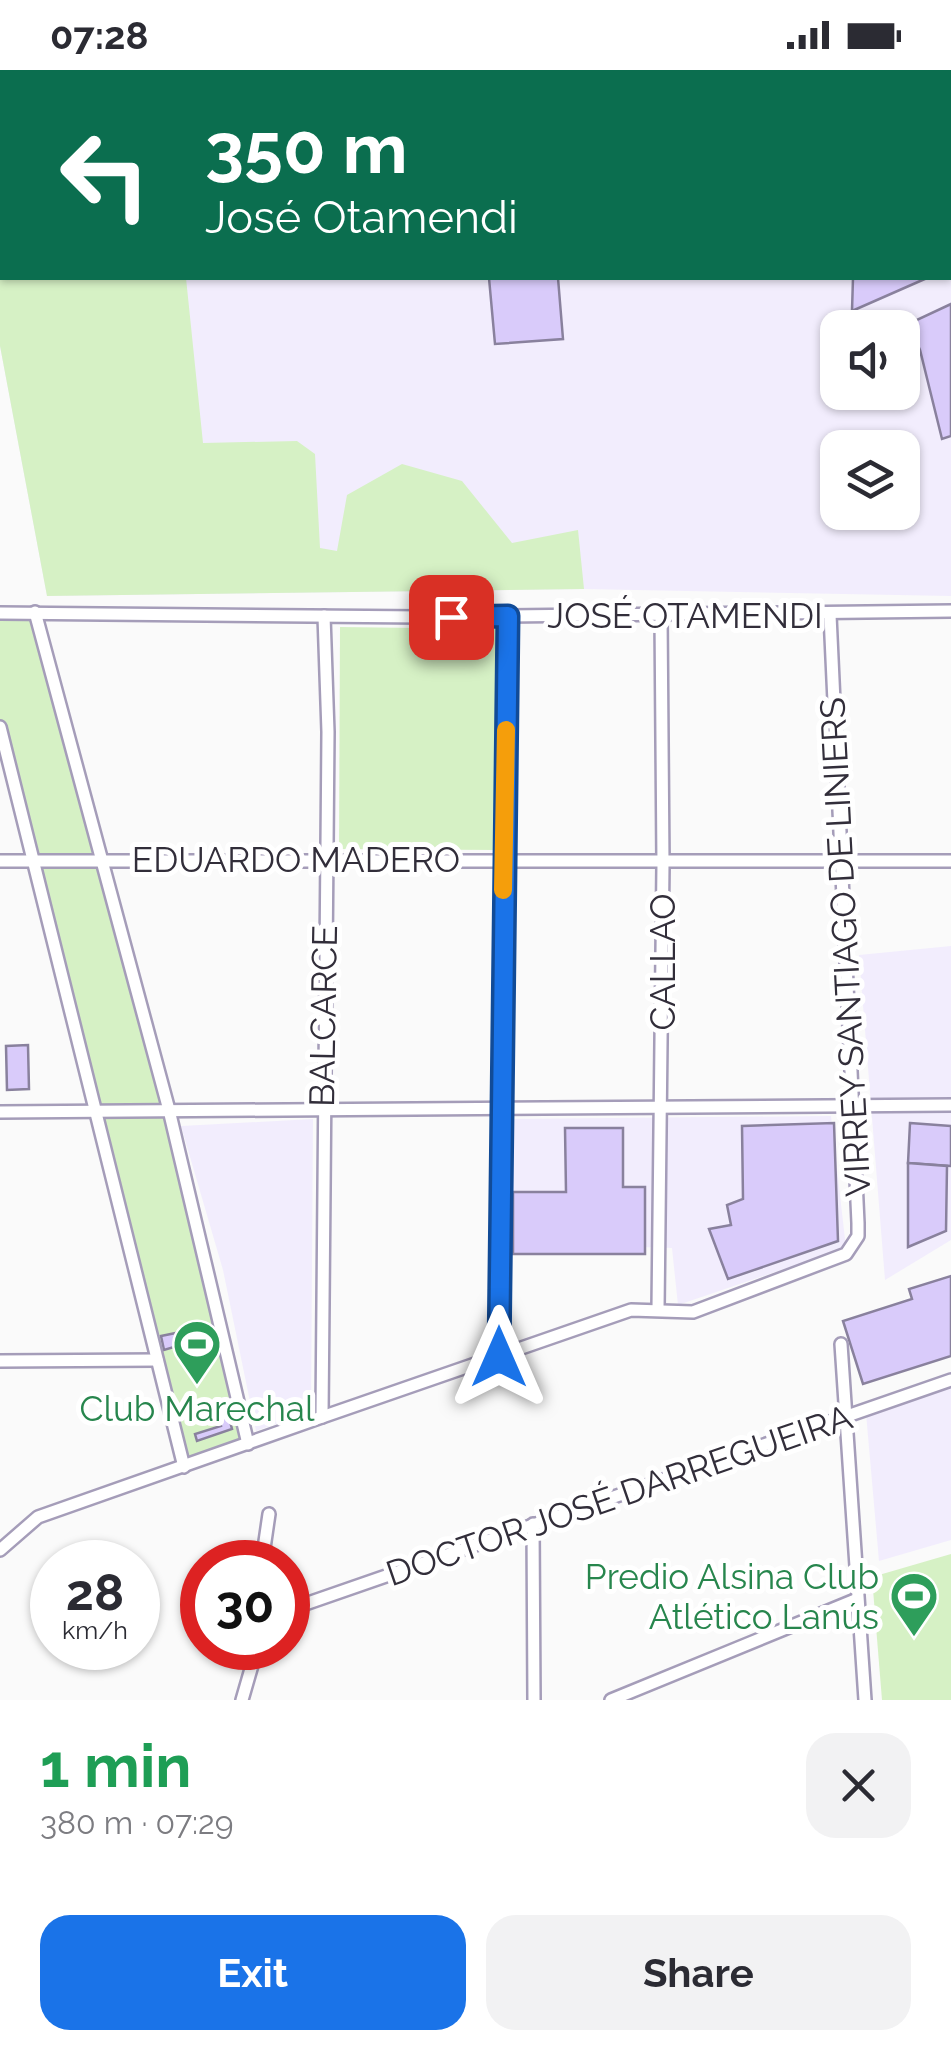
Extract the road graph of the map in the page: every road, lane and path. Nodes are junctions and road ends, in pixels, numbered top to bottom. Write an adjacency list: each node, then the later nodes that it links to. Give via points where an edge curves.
1 (951, 611): 4 (street, JOSÉ OTAMENDI)
2 (35, 612): 3 (street, JOSÉ OTAMENDI); 5 (street, JOSÉ OTAMENDI); 9 (street)
3 (0, 613)
4 (830, 615): 7 (street, JOSÉ OTAMENDI); 14 (street, VIRREY SANTIAGO DE LINIERS)
5 (324, 616): 6 (street, JOSÉ OTAMENDI); 15 (street, BALCARCE)
6 (508, 616): 7 (street, JOSÉ OTAMENDI); 10 (street)
7 (660, 616): 16 (street, CALLAO)
8 (0, 726): 12 (street)
9 (100, 858): 12 (street, EDUARDO MADERO); 15 (street, EDUARDO MADERO); 22 (street)
10 (504, 859): 15 (street, EDUARDO MADERO); 16 (street, EDUARDO MADERO); 19 (street)
11 (0, 861): 12 (street, EDUARDO MADERO)
12 (34, 861): 24 (street)
13 (951, 861): 14 (street, EDUARDO MADERO)
14 (840, 862): 16 (street, EDUARDO MADERO); 17 (street, VIRREY SANTIAGO DE LINIERS)
15 (325, 863): 21 (street, BALCARCE)
16 (663, 864): 20 (street, CALLAO)
17 (852, 1105): 18 (street); 20 (street); 25 (street, VIRREY SANTIAGO DE LINIERS, via 858,1236 846,1254 693,1312)
18 (951, 1105)
19 (500, 1107): 20 (street); 21 (street); 27 (street)
20 (662, 1107): 25 (street, CALLAO)
21 (322, 1108): 22 (street); 32 (street, BALCARCE)
22 (168, 1110): 24 (street); 33 (street)
23 (0, 1112): 24 (street)
24 (96, 1112): 28 (street)
25 (658, 1309): 27 (street, via 631,1310)
26 (840, 1344): 31 (street)
27 (499, 1357): 32 (street)
28 (156, 1360): 29 (street); 34 (street)
29 (0, 1361)
30 (951, 1380): 31 (street, DOCTOR JOSÉ DARREGUEIRA)
31 (844, 1417): 36 (street, DOCTOR JOSÉ DARREGUEIRA); 39 (street)
32 (322, 1418): 33 (street)
33 (248, 1444): 34 (street)
34 (184, 1467): 38 (street, via 38,1517)
35 (269, 1514): 37 (street)
36 (533, 1524): 40 (street, DOCTOR JOSÉ DARREGUEIRA); 43 (street)
37 (265, 1540)
38 (0, 1550)
39 (856, 1600): 44 (street); 45 (street)
40 (310, 1602)
41 (251, 1670): 42 (street)
42 (242, 1700)
43 (534, 1700)
44 (612, 1700)
45 (865, 1700)

